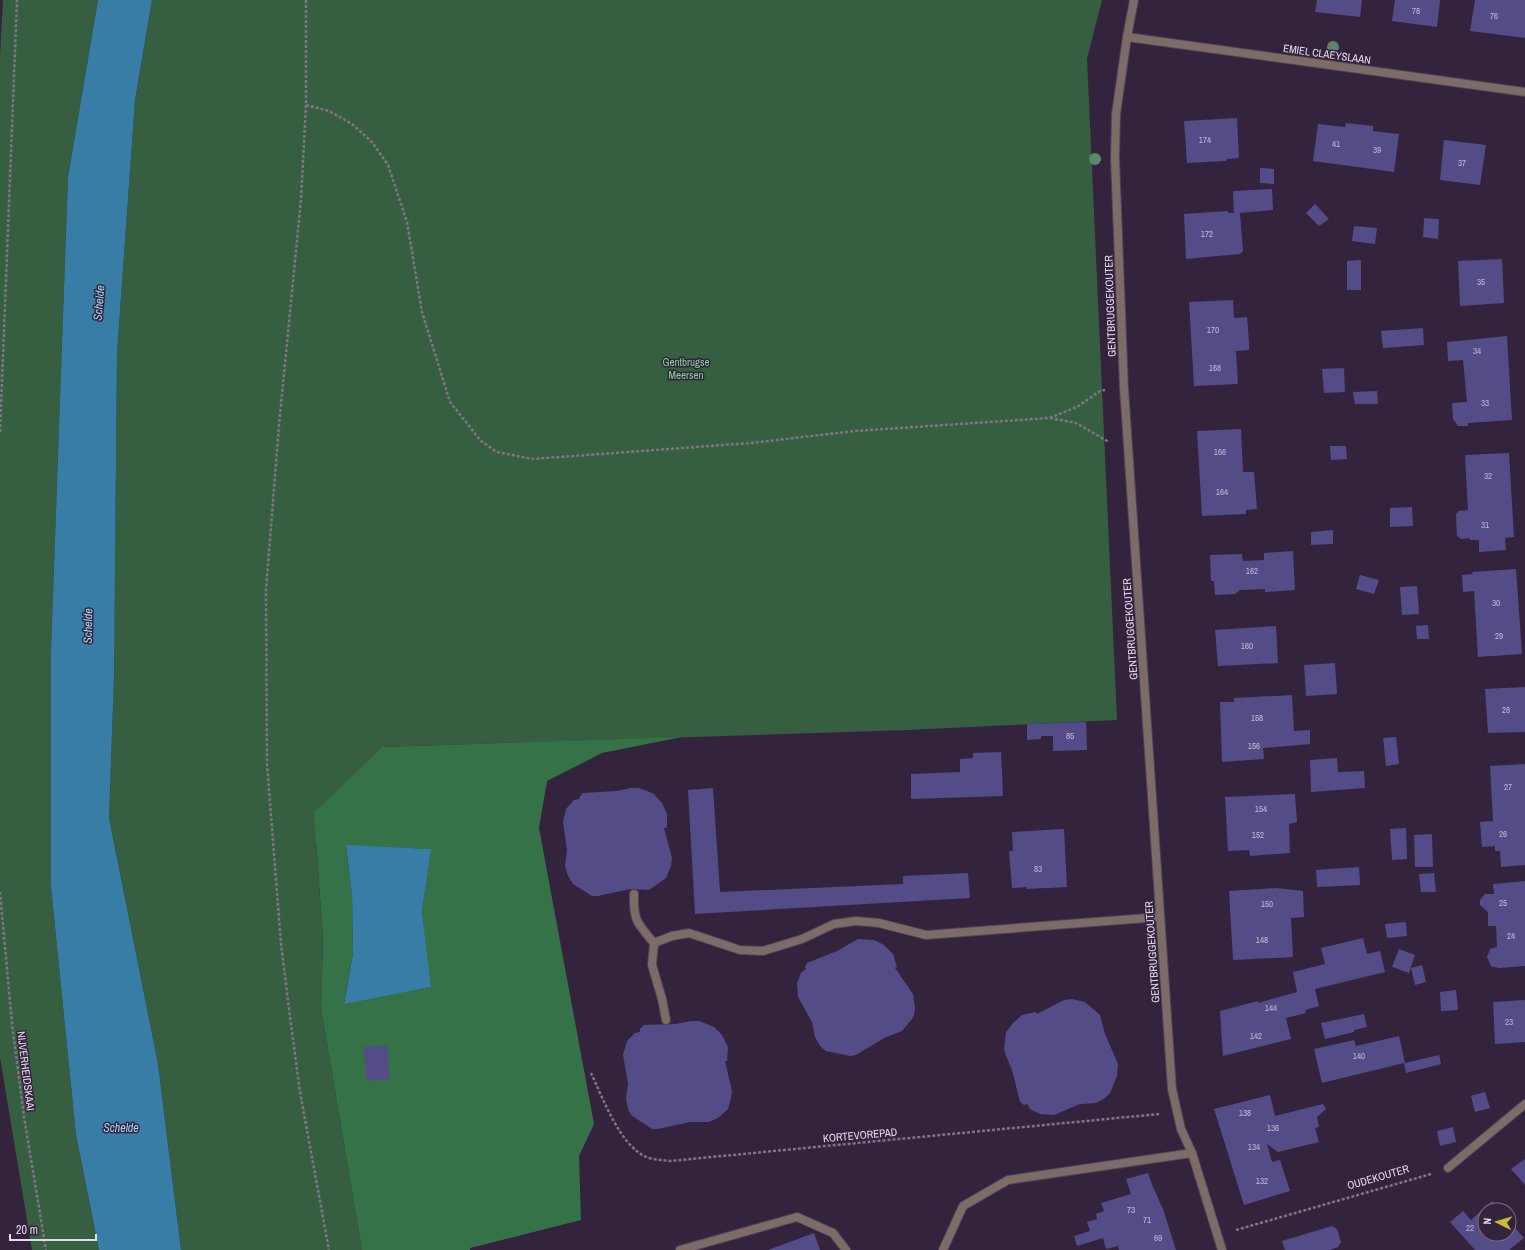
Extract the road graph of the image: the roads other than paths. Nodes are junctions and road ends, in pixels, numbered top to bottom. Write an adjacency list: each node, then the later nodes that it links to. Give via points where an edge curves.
1 (1134, 0): 2 (street, GENTBRUGGEKOUTER)
2 (1126, 37): 3 (street, EMIEL CLAEYSLAAN); 5 (street, GENTBRUGGEKOUTER, via 1116,114 1115,159 1124,388)
3 (1525, 92)
4 (634, 894): 6 (street, via 634,911 639,925)
5 (1160, 917): 6 (street, via 926,935 856,920 834,924 802,939 763,951 740,950 689,933); 9 (street, GENTBRUGGEKOUTER, via 1172,1089 1181,1129)
6 (654, 943): 7 (street, via 652,965)
7 (666, 1020)
8 (1525, 1104): 10 (street)
9 (1192, 1153): 13 (street, via 1008,1180 962,1206); 14 (street, GENTBRUGGEKOUTER)
10 (1448, 1168)
11 (680, 1250): 12 (street, via 797,1217 833,1233)
12 (846, 1250)
13 (943, 1250)
14 (1222, 1250)

